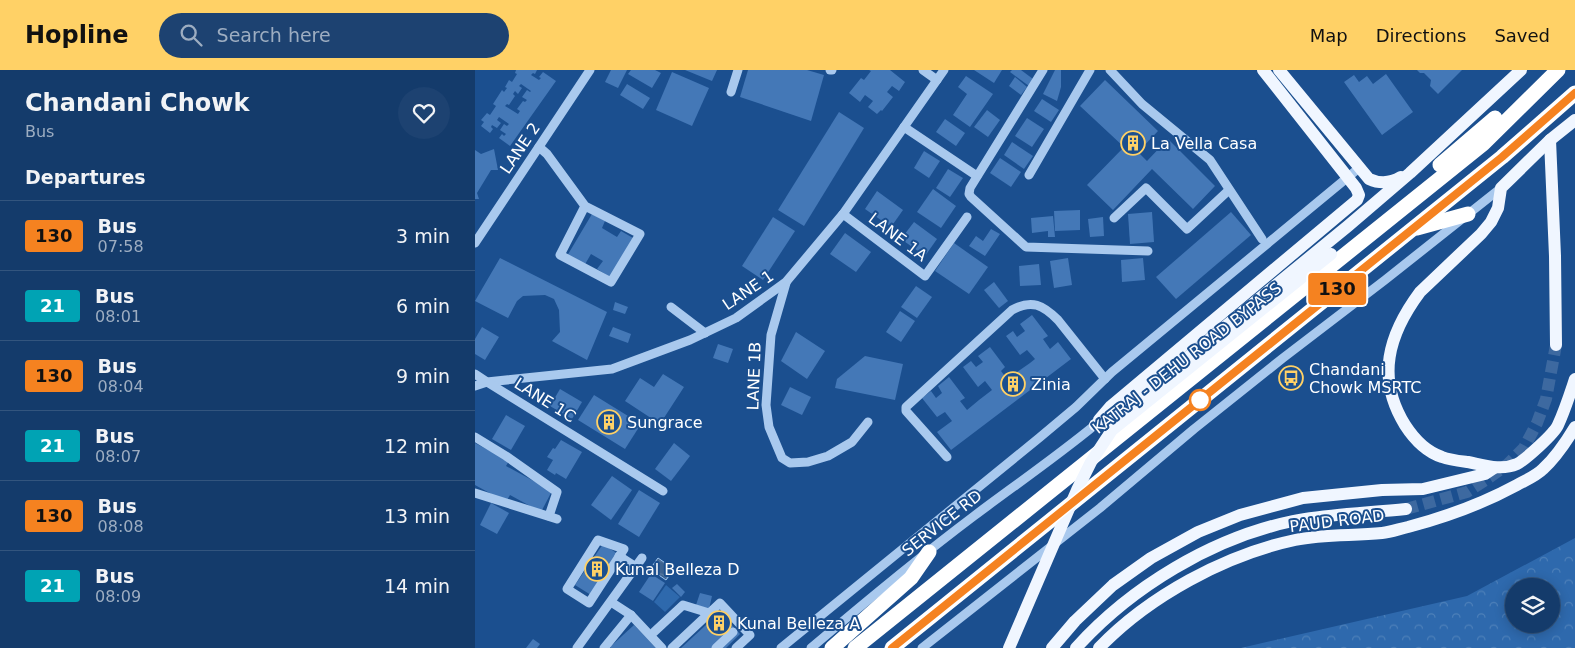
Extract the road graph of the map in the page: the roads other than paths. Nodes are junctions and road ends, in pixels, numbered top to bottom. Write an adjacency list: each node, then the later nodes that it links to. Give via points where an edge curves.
1 (590, 70): 18 (street, LANE 2)
2 (738, 70): 13 (street)
3 (923, 70): 12 (street)
4 (944, 70): 12 (street, LANE 1)
5 (1043, 70): 22 (street)
6 (1090, 70): 21 (street)
7 (1110, 70): 25 (street, via 1142,104 1210,160)
8 (1263, 70): 23 (main road)
9 (1279, 70): 19 (main road)
10 (1521, 70): 20 (main road)
11 (1556, 72): 35 (highway, via 1530,86 1468,142); 73 (highway, KATRAJ - DEHU ROAD BYPASS, via 1483,144)
12 (937, 80): 16 (street, LANE 1)
13 (731, 92)
14 (1575, 93): 31 (highway)
15 (1575, 120): 17 (main road)
16 (904, 127): 22 (street); 27 (street, LANE 1)
17 (1550, 140): 24 (main road); 39 (main road)
18 (539, 147): 26 (street); 33 (street, LANE 2)
19 (1359, 168): 20 (main road, via 1376,182 1389,182); 23 (street)
20 (1409, 173): 46 (main road, via 1117,414)
21 (1029, 174)
22 (977, 176): 34 (street, via 970,188 971,197 1026,247)
23 (1347, 178): 41 (street); 46 (main road, via 1359,196 1349,208 1111,406)
24 (1501, 188): 28 (street); 50 (main road, via 1498,208 1491,222 1420,292 1405,314 1398,326 1389,364 1389,390 1399,414 1423,447 1441,457)
25 (1229, 190): 30 (street, via 1187,229 1146,188); 32 (street)
26 (585, 206): 26 (street, via 560,255 611,282 640,234)
27 (843, 214): 29 (street, LANE 1A, via 925,276); 36 (street, LANE 1)
28 (1468, 214): 31 (highway); 75 (street, via 1283,358)
29 (967, 216)
30 (1114, 218)
31 (1411, 230): 74 (highway)
32 (1262, 239)
33 (475, 242)
34 (1148, 250)
35 (1331, 254): 76 (main road, bridge, via 1112,430 1077,490)
36 (787, 282): 38 (street, LANE 1, via 736,318); 45 (street, LANE 1B, via 771,335 766,405 769,427 782,458 790,463 828,456 852,442)
37 (671, 307): 38 (street)
38 (705, 333): 43 (street, LANE 1, via 612,369)
39 (1556, 346)
40 (475, 374): 43 (street)
41 (1105, 379): 49 (street, via 1049,311 1040,306 1019,306 906,406 906,411); 70 (street, via 1039,438)
42 (1575, 379): 50 (main road, PAUD ROAD, via 1557,427 1521,461)
43 (487, 382): 44 (street, LANE 1); 51 (street, LANE 1C)
44 (475, 386)
45 (868, 422)
46 (1095, 424): 54 (street, SERVICE RD)
47 (1575, 427): 79 (main road, PAUD ROAD, via 1543,470 1499,495 1441,519 1383,533 1296,540 1252,553 1212,569 1171,591 1135,616)
48 (475, 438): 52 (street, via 557,492 553,518)
49 (947, 457)
50 (1494, 468): 77 (main road, PAUD ROAD, via 1479,476 1423,488 1303,498 1198,532 1151,558 1113,585)
51 (663, 491)
52 (475, 493)
53 (1406, 509): 78 (main road, via 1291,522 1248,534 1207,551 1162,575 1124,602)
54 (929, 552): 71 (street, SERVICE RD); 72 (highway, via 911,578)
55 (619, 556): 55 (street, via 589,603 567,589 599,540 624,549); 57 (street)
56 (642, 558): 57 (street)
57 (636, 568): 58 (street)
58 (611, 602): 60 (street); 64 (street)
59 (709, 614): 62 (street, via 683,605); 67 (street); 69 (street, via 720,603 750,635)
60 (631, 615): 65 (street); 66 (street)
61 (641, 618): 62 (street)
62 (654, 632): 67 (street)
63 (733, 632): 68 (street)
64 (577, 648)
65 (604, 648)
66 (662, 648)
67 (670, 648)
68 (716, 648)
69 (736, 648)
70 (781, 648)
71 (811, 648)
72 (832, 648)
73 (855, 648)
74 (892, 648)
75 (923, 648)
76 (1009, 648)
77 (1052, 648)
78 (1076, 648)
79 (1099, 648)

